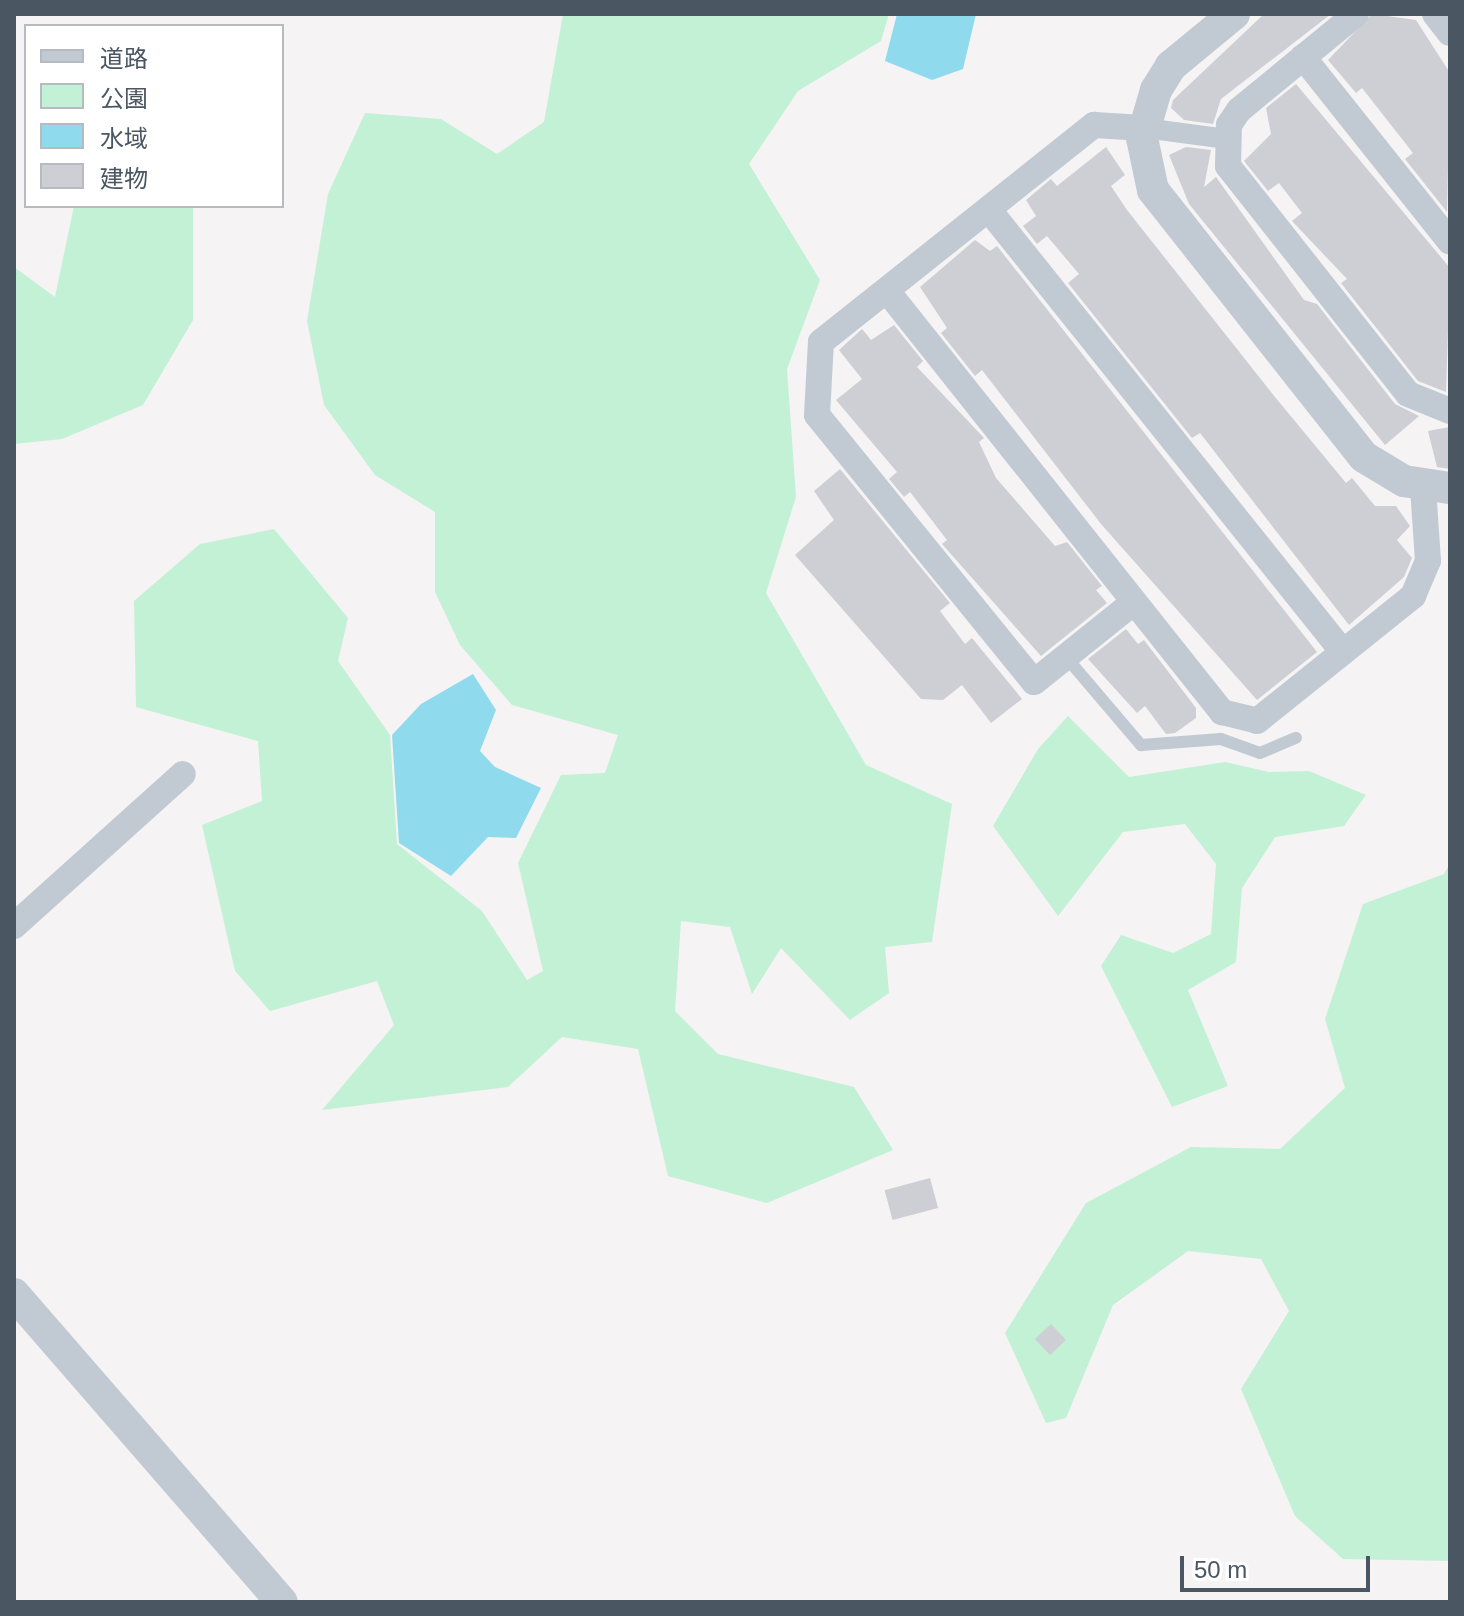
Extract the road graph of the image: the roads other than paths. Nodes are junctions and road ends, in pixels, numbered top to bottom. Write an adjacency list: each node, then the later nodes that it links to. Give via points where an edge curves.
1 (1234, 14): 6 (street, via 1171,66)
2 (1356, 14): 5 (street)
3 (1435, 14): 4 (street)
4 (1450, 33)
5 (1303, 57): 7 (street, via 1239,110); 9 (street)
6 (1144, 128): 7 (street); 8 (street, via 1094,125); 12 (street, via 1145,162 1169,215 1364,457)
7 (1227, 139): 11 (street, via 1228,166 1238,183 1396,381 1420,404)
8 (989, 210): 10 (street); 14 (street)
9 (1450, 242)
10 (888, 292): 13 (street); 15 (street, via 821,342 817,415 1034,682)
11 (1450, 411)
12 (1436, 487): 14 (street, via 1425,581)
13 (1134, 602): 14 (street, via 1222,712 1257,721); 15 (street)
14 (1343, 652)
15 (1066, 657): 16 (lane, via 1141,745 1221,739 1260,753)
16 (1296, 738)
17 (183, 774): 18 (street)
18 (14, 926)
19 (14, 1294): 20 (street)
20 (282, 1602)

